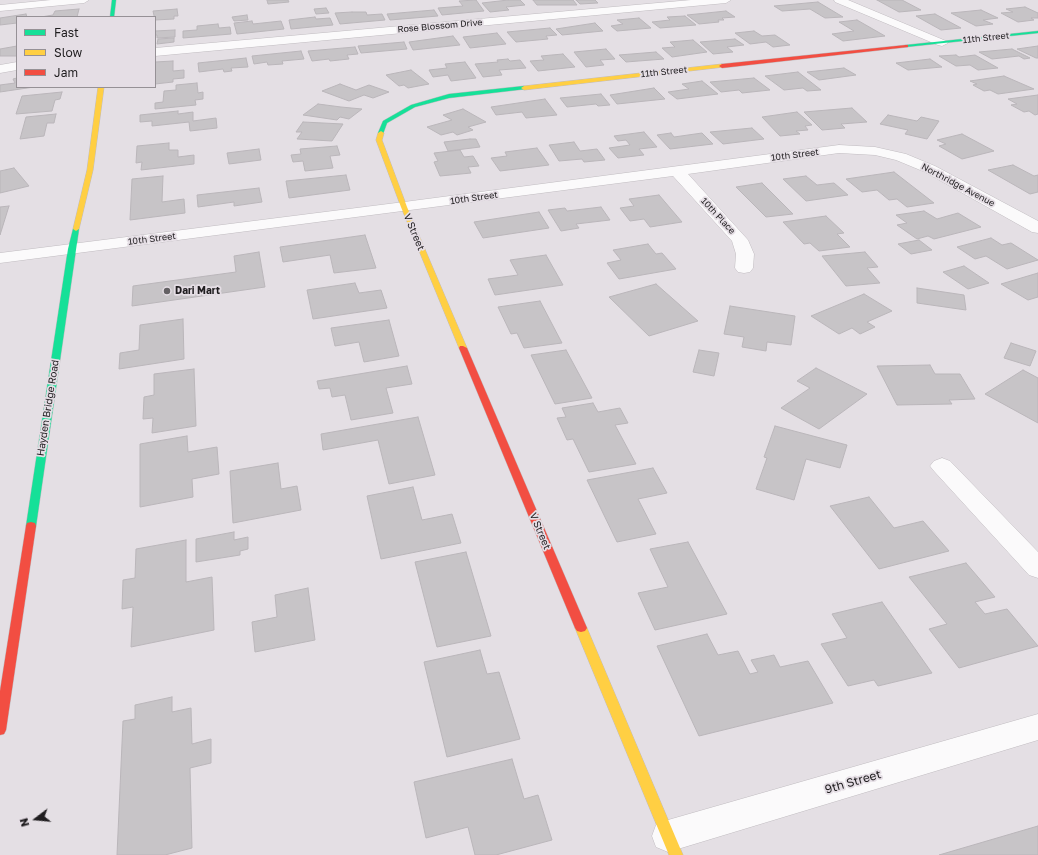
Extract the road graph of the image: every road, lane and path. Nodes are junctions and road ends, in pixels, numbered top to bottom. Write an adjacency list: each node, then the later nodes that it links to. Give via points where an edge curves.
1 (84, 0): 5 (street)
2 (114, 0): 6 (street)
3 (726, 0): 9 (street, Rose Blossom Drive)
4 (839, 0): 8 (street)
5 (0, 8)
6 (112, 16)
7 (1038, 32): 8 (street, 11th Street)
8 (942, 43): 15 (street, 11th Street, via 449,96 413,106 385,122 379,140)
9 (156, 52)
10 (16, 66): 11 (street)
11 (0, 69)
12 (101, 88): 17 (street, Hayden Bridge Road, via 90,170)
13 (875, 151): 14 (street, 10th Street, via 839,149); 16 (street, Northridge Avenue, via 901,157 930,169)
14 (676, 170): 15 (street, 10th Street); 19 (street, 10th Place, via 740,240 745,254)
15 (404, 207): 17 (street, 10th Street); 24 (street, V Street)
16 (1038, 228)
17 (72, 249): 18 (street, 10th Street); 23 (street, Hayden Bridge Road)
18 (0, 258)
19 (744, 268)
20 (942, 466): 21 (street)
21 (1038, 568)
22 (1038, 727): 24 (street, 9th Street)
23 (0, 730)
24 (672, 846)

